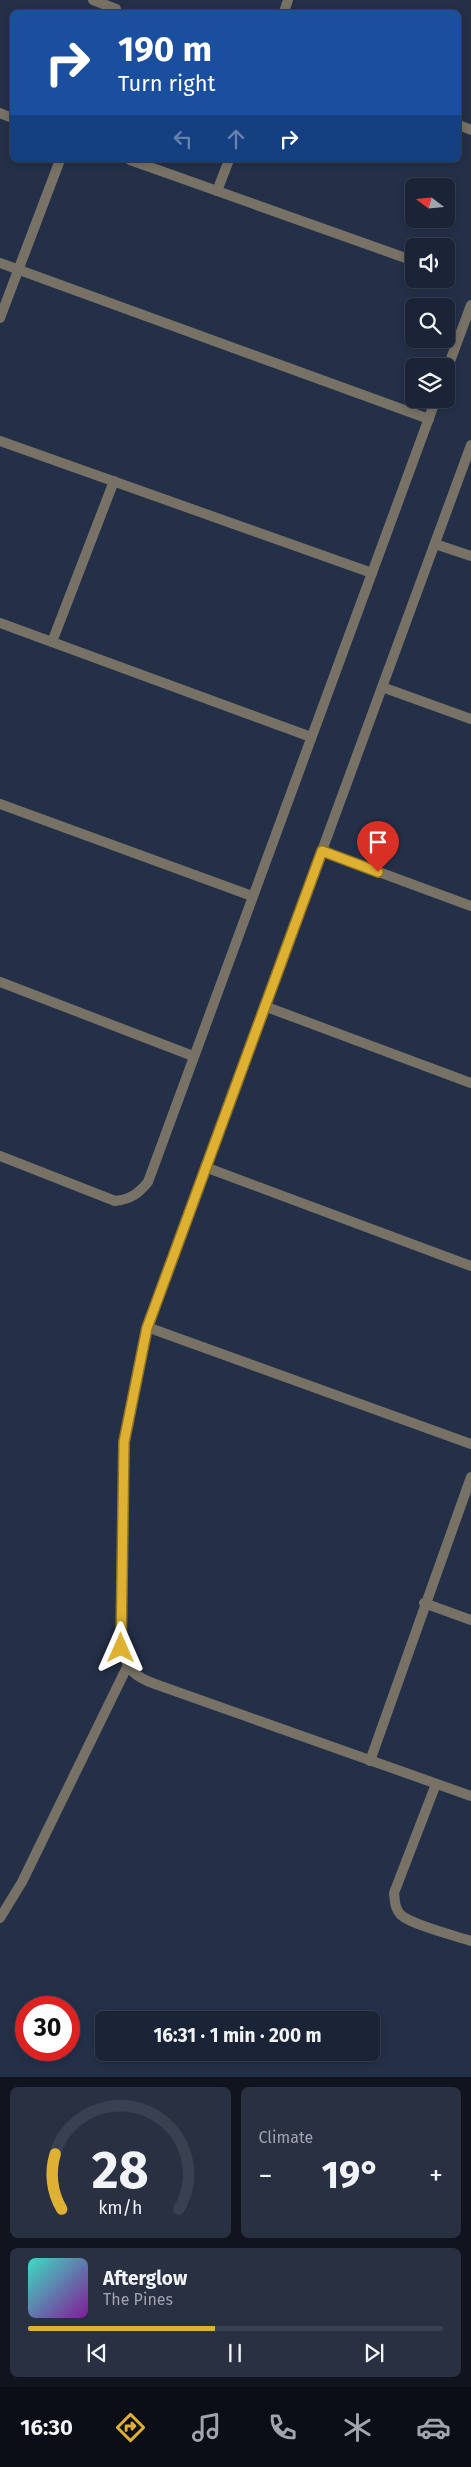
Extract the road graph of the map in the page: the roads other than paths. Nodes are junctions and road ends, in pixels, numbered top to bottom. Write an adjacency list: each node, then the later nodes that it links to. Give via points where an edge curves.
1 (93, 0): 2 (street)
2 (117, 7)
3 (59, 162): 9 (street)
4 (136, 162): 6 (street)
5 (228, 162): 6 (street)
6 (217, 191): 7 (street)
7 (405, 258)
8 (0, 263): 9 (street)
9 (18, 269): 11 (street); 14 (street)
10 (471, 305): 12 (street)
11 (0, 318)
12 (451, 358)
13 (433, 408): 14 (street)
14 (429, 419): 20 (street)
15 (0, 440): 17 (street)
16 (471, 445): 18 (street)
17 (114, 481): 20 (street); 22 (street)
18 (435, 544): 19 (street); 23 (street)
19 (471, 556)
20 (372, 573): 25 (street)
21 (0, 623): 22 (street)
22 (52, 642): 25 (street)
23 (382, 687): 24 (street); 27 (street)
24 (471, 719)
25 (310, 738): 28 (street)
26 (0, 804): 28 (street)
27 (322, 851): 29 (street); 31 (street)
28 (252, 896): 32 (street)
29 (471, 906)
30 (0, 982): 32 (street)
31 (264, 1006): 33 (street); 35 (street)
32 (193, 1056): 34 (street, via 148,1182 138,1194 127,1200 115,1200)
33 (471, 1083)
34 (0, 1156)
35 (205, 1167): 36 (street); 37 (street)
36 (471, 1266)
37 (147, 1328): 38 (street); 42 (street, via 124,1442 121,1648)
38 (471, 1444)
39 (471, 1477): 40 (street)
40 (424, 1603): 41 (street); 43 (street)
41 (471, 1620)
42 (127, 1667): 43 (street, via 140,1678); 46 (street, via 22,1882)
43 (370, 1761): 44 (street)
44 (436, 1784): 45 (street); 47 (street, via 394,1894 396,1908 402,1916 413,1921)
45 (471, 1796)
46 (0, 1918)
47 (471, 1941)

